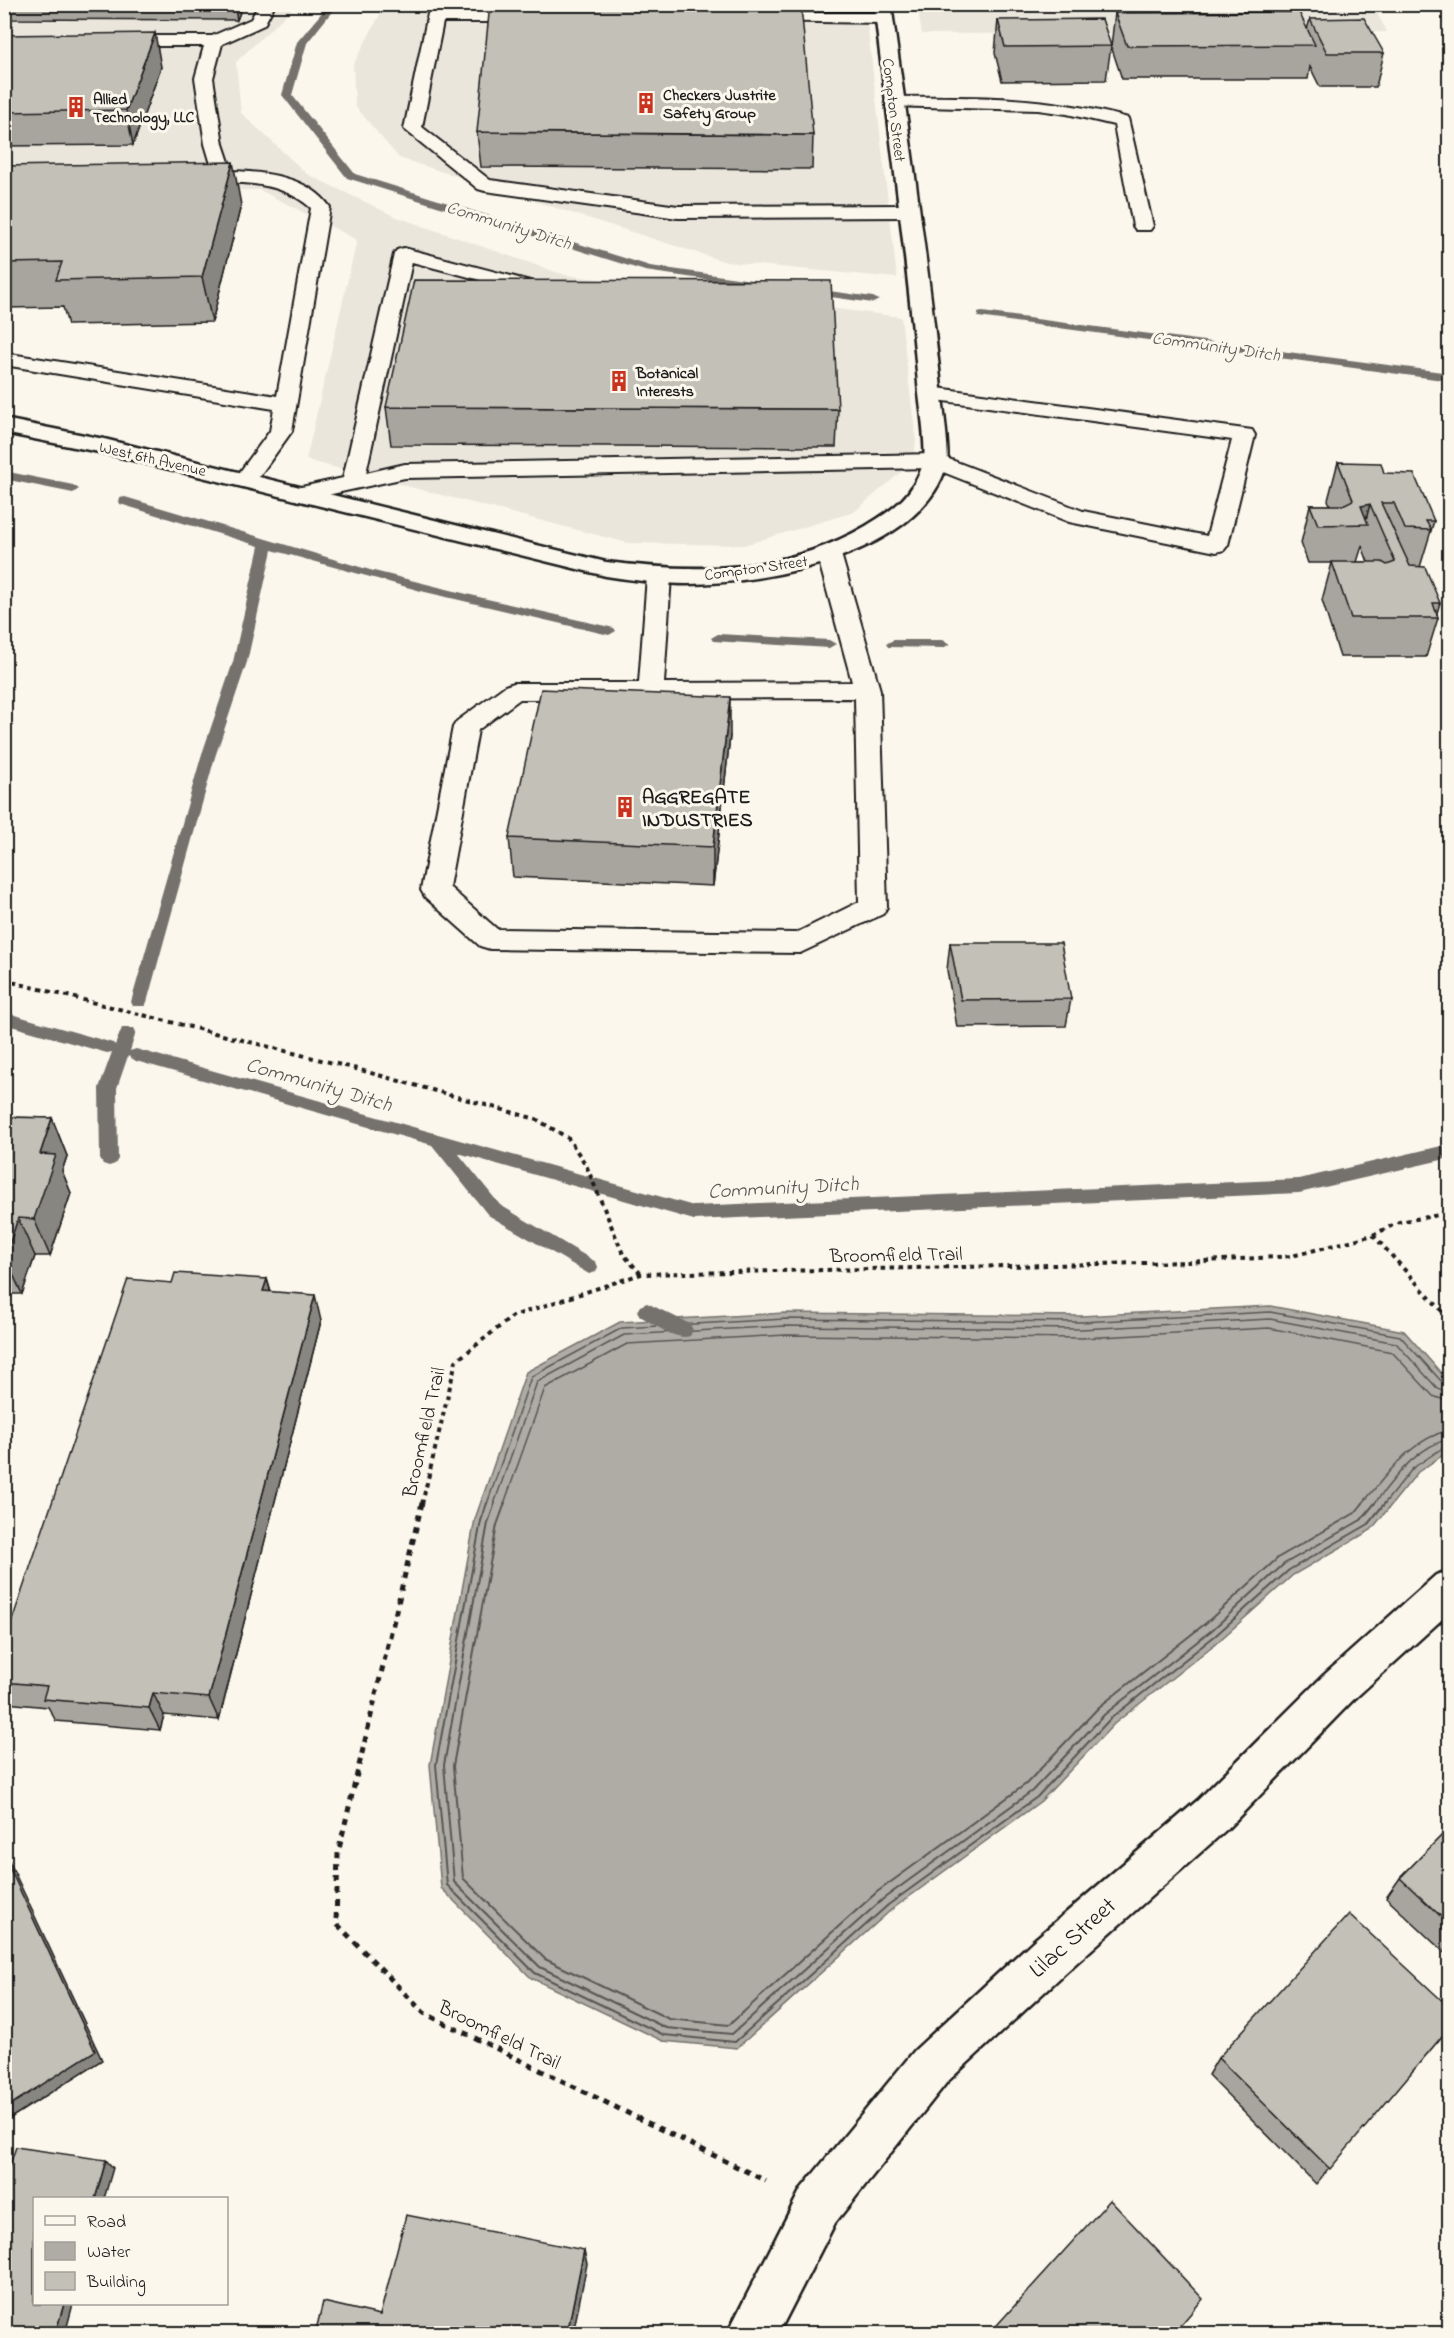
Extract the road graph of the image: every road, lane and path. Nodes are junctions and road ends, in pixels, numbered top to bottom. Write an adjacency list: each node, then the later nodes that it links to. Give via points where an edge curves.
1 (267, 4): 7 (lane, via 258,22)
2 (437, 11): 4 (lane); 11 (lane, via 413,129 485,184 678,212)
3 (883, 11): 5 (lane); 8 (street, Compton Street)
4 (542, 17)
5 (741, 18)
6 (98, 41): 7 (lane)
7 (214, 41): 9 (lane, via 204,78 214,144)
8 (894, 102): 11 (street, Compton Street); 12 (lane, via 1002,102 1090,111 1122,122)
9 (224, 176): 10 (lane); 16 (lane, via 290,185 311,195 321,207)
10 (178, 177)
11 (909, 211): 15 (street, Compton Street)
12 (1143, 226)
13 (562, 295): 20 (lane, via 404,254)
14 (4, 359): 16 (lane)
15 (930, 393): 18 (street, Compton Street); 18 (lane, via 1244,435 1216,544 1077,517)
16 (285, 404): 19 (lane, via 280,431)
17 (4, 426): 19 (street, West 6th Avenue)
18 (936, 461): 20 (lane, via 405,471); 22 (street, Compton Street, via 906,512 867,537)
19 (244, 480): 21 (street, West 6th Avenue)
20 (353, 482): 21 (lane)
21 (300, 494): 23 (street, Compton Street, via 606,569)
22 (829, 554): 23 (street, Compton Street, via 783,566 704,576); 24 (lane)
23 (659, 576): 25 (lane)
24 (867, 690): 25 (lane); 25 (lane, via 873,907 800,943 490,939 435,890 466,727 514,691)
25 (651, 691)
26 (4, 980): 29 (path, via 536,1119 568,1138 586,1165 623,1254)
27 (1449, 1213): 28 (path, Broomfield Trail, via 1400,1222)
28 (1374, 1234): 29 (path, Broomfield Trail, via 1292,1256 1201,1262); 30 (path)
29 (641, 1274): 32 (path, Broomfield Trail, via 513,1316 456,1361 338,1852 336,1923 424,2013)
30 (1449, 1320)
31 (1449, 1587): 32 (street, Lilac Street, via 1338,1688 1213,1814 1049,1956 931,2066)
32 (818, 2206): 33 (street, Lilac Street)
33 (751, 2334)

